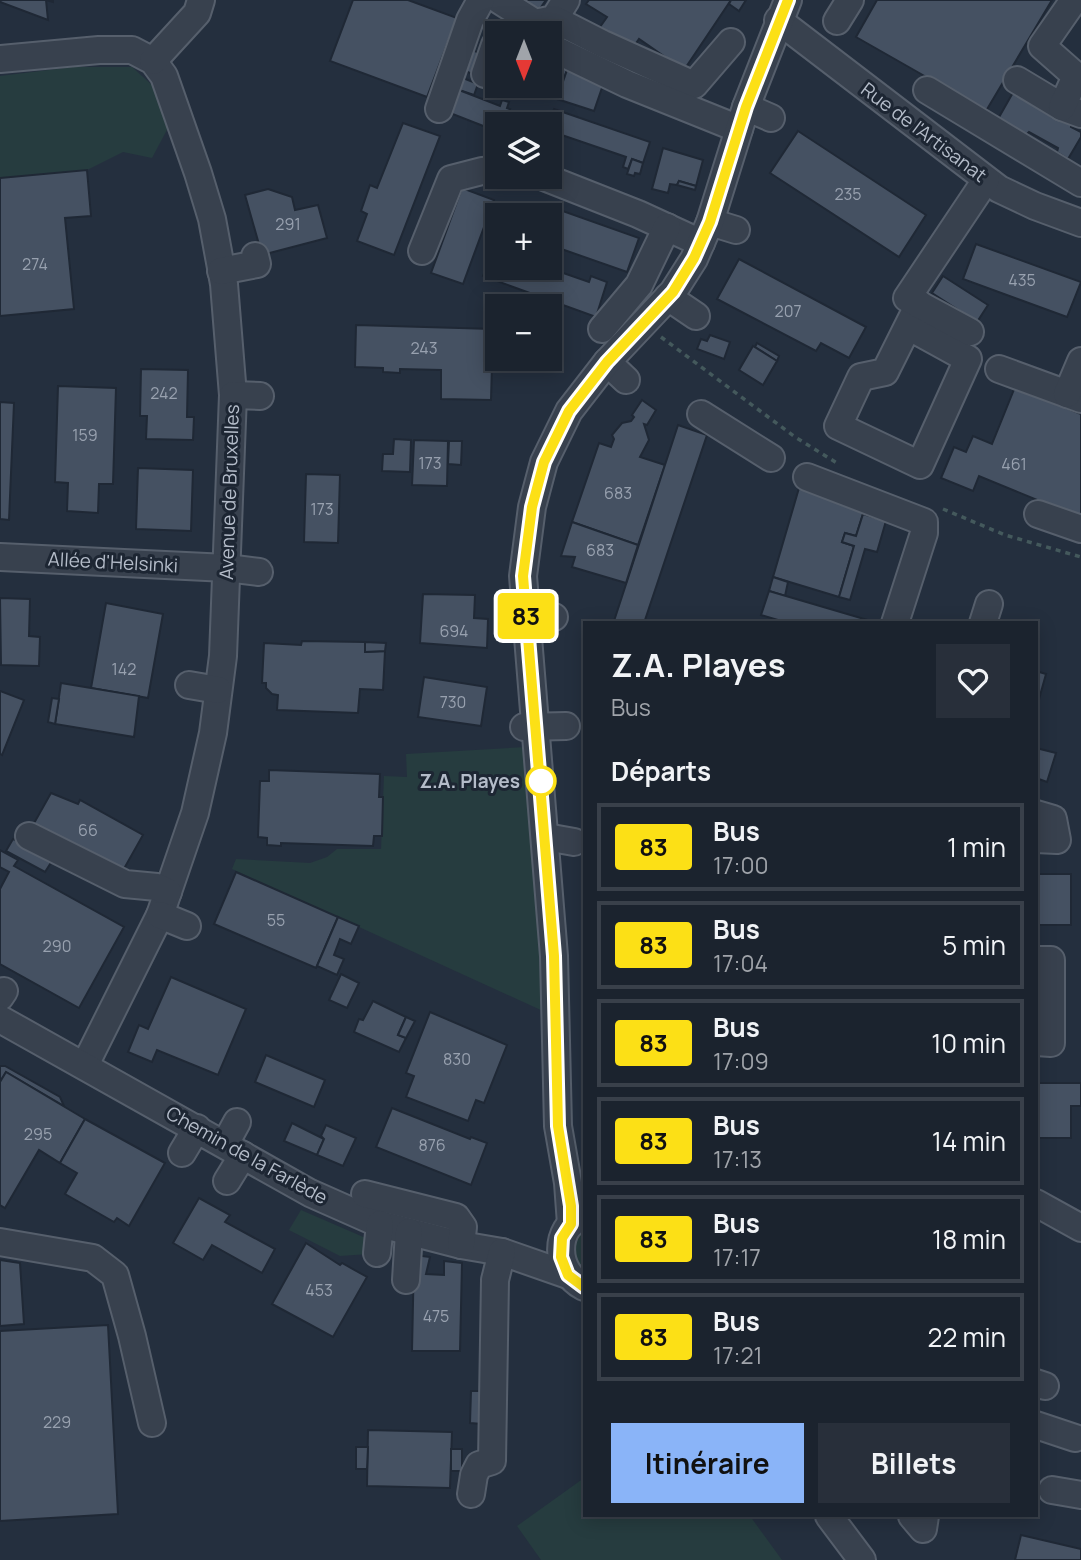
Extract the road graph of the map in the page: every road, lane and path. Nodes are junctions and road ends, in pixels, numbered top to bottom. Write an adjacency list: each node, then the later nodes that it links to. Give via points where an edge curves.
1 (481, 0): 13 (street)
2 (499, 0): 5 (street, via 535,23)
3 (1074, 0): 14 (street, via 1042,46 1076,76)
4 (197, 2): 10 (street, via 197,13)
5 (560, 9): 7 (street, via 603,44 694,85)
6 (783, 10): 15 (street); 18 (street, Rue de l'Artisanat, via 879,113)
7 (731, 42)
8 (562, 53): 15 (street, via 627,84)
9 (0, 59): 10 (street, via 132,50)
10 (153, 61): 29 (street, Avenue de Bruxelles, via 164,76 198,173)
11 (1017, 80): 14 (street)
12 (927, 90): 17 (street)
13 (439, 109)
14 (1071, 111)
15 (743, 118): 16 (street); 26 (street)
16 (771, 118)
17 (996, 131): 18 (street); 21 (street)
18 (962, 162): 20 (street, Rue de l'Artisanat)
19 (485, 171): 27 (street, via 451,179)
20 (986, 180): 23 (street, Rue de l'Artisanat, via 1029,212); 31 (street, via 908,298)
21 (1081, 183)
22 (562, 184): 24 (street)
23 (1081, 223)
24 (667, 227): 26 (street); 33 (street, via 639,285)
25 (736, 230): 26 (street)
26 (706, 232): 30 (street)
27 (422, 251)
28 (255, 256): 29 (street, via 257,264)
29 (221, 271): 39 (street, Avenue de Bruxelles, via 215,329)
30 (668, 297): 32 (street); 36 (street)
31 (913, 315): 31 (street, via 885,372 861,377 838,426 920,464 968,359); 34 (street)
32 (696, 316)
33 (602, 328)
34 (970, 332)
35 (1081, 361): 41 (street)
36 (607, 362): 38 (street); 52 (street, via 569,411 544,462 532,507 523,576)
37 (999, 369): 41 (street)
38 (626, 380)
39 (233, 395): 40 (street); 48 (street, Avenue de Bruxelles, via 220,424 218,493)
40 (260, 396)
41 (1074, 397)
42 (701, 414): 43 (street)
43 (771, 458)
44 (807, 477): 51 (street, via 923,523 924,533)
45 (1038, 514): 46 (street)
46 (1081, 530)
47 (0, 556): 48 (street, Allée d'Helsinki, via 72,562 163,554)
48 (227, 568): 49 (street, Allée d'Helsinki); 54 (street, Avenue de Bruxelles)
49 (259, 572)
50 (554, 617): 52 (street)
51 (896, 621)
52 (523, 629): 56 (street, via 543,678)
53 (189, 685): 54 (street)
54 (223, 705): 62 (street, Avenue de Bruxelles, via 197,756 195,813)
55 (566, 726): 56 (street)
56 (530, 728): 59 (street)
57 (1038, 815): 60 (street, via 1053,819 1057,840)
58 (29, 836): 62 (street, via 125,884 157,887)
59 (546, 837): 61 (street); 71 (street, via 554,956 545,1041)
60 (1038, 839)
61 (575, 842)
62 (164, 904): 63 (street); 67 (street, Avenue de Bruxelles, via 140,962)
63 (187, 926)
64 (1038, 960): 66 (street, via 1051,960 1051,1043)
65 (0, 1018): 67 (street, Chemin de la Farlède)
66 (1038, 1042)
67 (85, 1065): 68 (street, Chemin de la Farlède, via 148,1114)
68 (191, 1118): 69 (street, Chemin de la Farlède); 70 (street)
69 (235, 1140): 72 (street); 74 (street, Chemin de la Farlède, via 310,1193)
70 (182, 1153)
71 (564, 1164): 73 (street); 77 (street)
72 (227, 1181)
73 (583, 1190)
74 (362, 1198): 76 (street, Chemin de la Farlède); 81 (street, via 456,1217 463,1227)
75 (1038, 1204): 78 (street)
76 (380, 1224): 79 (street, Chemin de la Farlède); 82 (street)
77 (573, 1226): 83 (street, Chemin de la Farlède, via 538,1248); 85 (street, via 561,1257)
78 (1081, 1228)
79 (409, 1232): 81 (street, Chemin de la Farlède); 84 (street)
80 (0, 1242): 86 (street, via 93,1258 115,1275)
81 (461, 1245): 83 (street, Chemin de la Farlède)
82 (377, 1253)
83 (505, 1253): 85 (street, Chemin de la Farlède); 90 (street, via 495,1280 492,1461 479,1465)
84 (406, 1280)
85 (576, 1281)
86 (152, 1423)
87 (1038, 1426): 88 (street)
88 (1075, 1438)
89 (1052, 1490): 91 (street)
90 (471, 1494)
91 (1081, 1495)
92 (830, 1517): 95 (street)
93 (913, 1517): 94 (street, via 923,1529)
94 (925, 1517)
95 (862, 1560)

